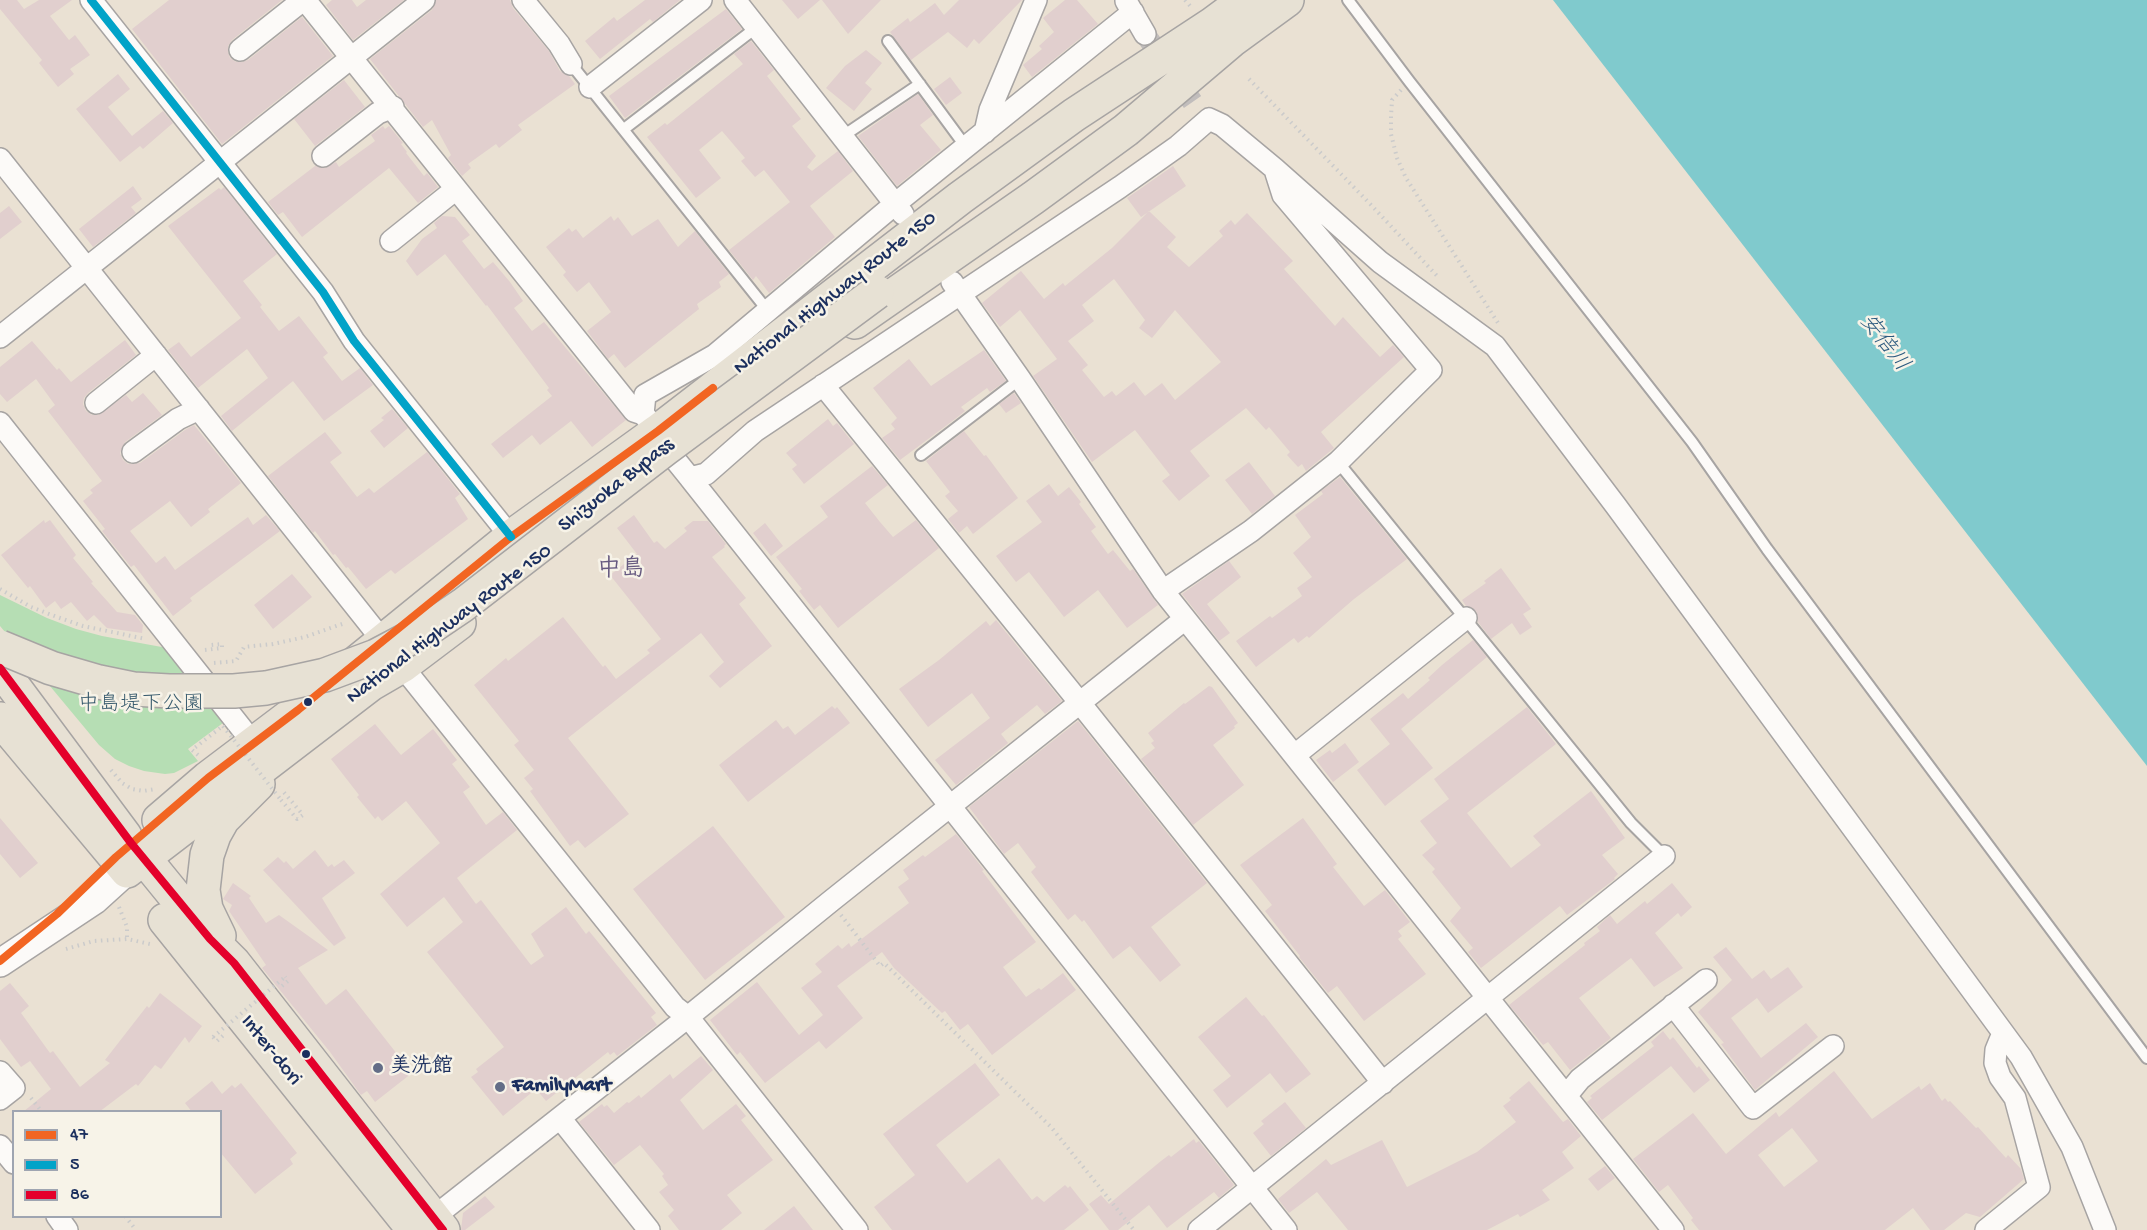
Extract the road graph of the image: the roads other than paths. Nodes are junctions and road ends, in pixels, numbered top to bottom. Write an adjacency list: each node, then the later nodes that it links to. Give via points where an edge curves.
1 (91, 0): 28 (street)
2 (304, 0): 16 (street); 17 (street)
3 (424, 0): 17 (street)
4 (523, 0): 18 (street)
5 (701, 0): 20 (street)
6 (735, 0): 13 (street)
7 (1036, 0): 23 (street, via 990,110)
8 (1245, 0): 12 (main road, National Highway Route 150)
9 (1287, 0): 12 (main road, National Highway Route 150)
10 (1348, 0): 75 (lane, via 1692,442)
11 (1130, 6): 14 (street); 23 (street)
12 (1213, 24): 34 (main road, National Highway Route 150); 44 (main road, National Highway Route 150, via 1074,115 960,198); 44 (main road, National Highway Route 150, via 1126,130 1034,198)
13 (756, 27): 22 (lane); 24 (street)
14 (1145, 34)
15 (888, 41): 19 (lane)
16 (240, 50)
17 (353, 58): 21 (street); 28 (street)
18 (571, 64): 20 (lane)
19 (920, 84): 24 (lane); 25 (lane)
20 (590, 87): 22 (lane)
21 (393, 107): 26 (street, via 378,113); 30 (street)
22 (624, 129): 36 (lane)
23 (986, 132): 25 (street)
24 (843, 136): 31 (street)
25 (966, 147): 31 (street)
26 (323, 156)
27 (0, 159): 33 (street)
28 (220, 163): 33 (street); 49 (street, via 323,292 354,341)
29 (1275, 169): 35 (street, via 1202,113 1178,146); 47 (street, via 1283,195 1431,370); 73 (street, via 1380,262 1494,346)
30 (456, 189): 32 (street); 44 (street, via 634,411)
31 (899, 209): 36 (street)
32 (391, 241)
33 (86, 267): 37 (street); 38 (street)
34 (873, 288): 53 (main road, Shizuoka Bypass, via 450,591 392,626 345,647 262,668 168,671 101,661 53,648); 54 (main road, Shizuoka Bypass, bridge, via 463,605 376,656 325,675 266,688 169,691 99,682)
35 (957, 288): 39 (street); 40 (street)
36 (768, 311): 44 (street, via 715,356 645,395)
37 (0, 337)
38 (156, 355): 41 (street); 42 (street)
39 (1020, 379): 46 (lane); 50 (street)
40 (823, 385): 48 (street, via 755,431 714,469); 58 (street)
41 (96, 403)
42 (199, 409): 45 (street, via 178,418); 55 (street)
43 (0, 423): 61 (street)
44 (656, 432): 48 (street); 49 (main road, National Highway Route 150); 55 (main road, National Highway Route 150, via 471,614)
45 (133, 452)
46 (921, 455)
47 (1338, 462): 50 (street, via 1251,531); 51 (lane)
48 (690, 478): 64 (street)
49 (510, 537): 55 (main road, National Highway Route 150)
50 (1163, 591): 52 (street)
51 (1466, 618): 62 (street); 65 (lane, via 1631,823)
52 (1185, 619): 58 (street); 62 (street)
53 (0, 624)
54 (0, 647)
55 (392, 653): 57 (main road, National Highway Route 150); 61 (main road, National Highway Route 150); 72 (street, via 675,1007)
56 (0, 668): 59 (main road, National Highway Route 150)
57 (371, 684): 66 (main road, National Highway Route 150); 68 (main road, via 245,796 214,835 203,890 206,909)
58 (1080, 703): 64 (street); 77 (street)
59 (33, 714): 63 (main road, National Highway Route 150, via 56,731 110,798 129,808 156,810); 66 (main road, National Highway Route 150)
60 (0, 719): 66 (main road)
61 (254, 744): 63 (main road, National Highway Route 150)
62 (1295, 755): 70 (street)
63 (206, 764): 66 (main road, National Highway Route 150)
64 (951, 806): 72 (street); 83 (street)
65 (1664, 856): 70 (street)
66 (129, 857): 67 (street, via 95,900); 68 (main road, Inter-dori); 85 (main road, Inter-dori)
67 (0, 962)
68 (234, 963): 85 (main road, Inter-dori)
69 (1706, 980): 71 (street)
70 (1488, 998): 77 (street); 78 (street)
71 (1673, 1005): 74 (street, via 1753,1108); 78 (street, via 1580,1079)
72 (688, 1017): 80 (street); 88 (street)
73 (2003, 1033): 92 (street, via 1995,1063 2015,1098 2039,1187); 93 (street, via 2072,1147)
74 (1833, 1046)
75 (2147, 1058)
76 (0, 1072): 79 (street, via 14,1088)
77 (1383, 1083): 83 (street)
78 (1566, 1096): 91 (street)
79 (0, 1099)
80 (560, 1118): 85 (street); 87 (street)
81 (0, 1146): 82 (street)
82 (12, 1161)
83 (1252, 1188): 89 (street); 90 (street)
84 (59, 1218): 86 (street)
85 (427, 1227)
86 (68, 1230)
87 (649, 1230)
88 (857, 1230)
89 (1199, 1230)
90 (1286, 1230)
91 (1673, 1230)
92 (1986, 1230)
93 (2105, 1230)

